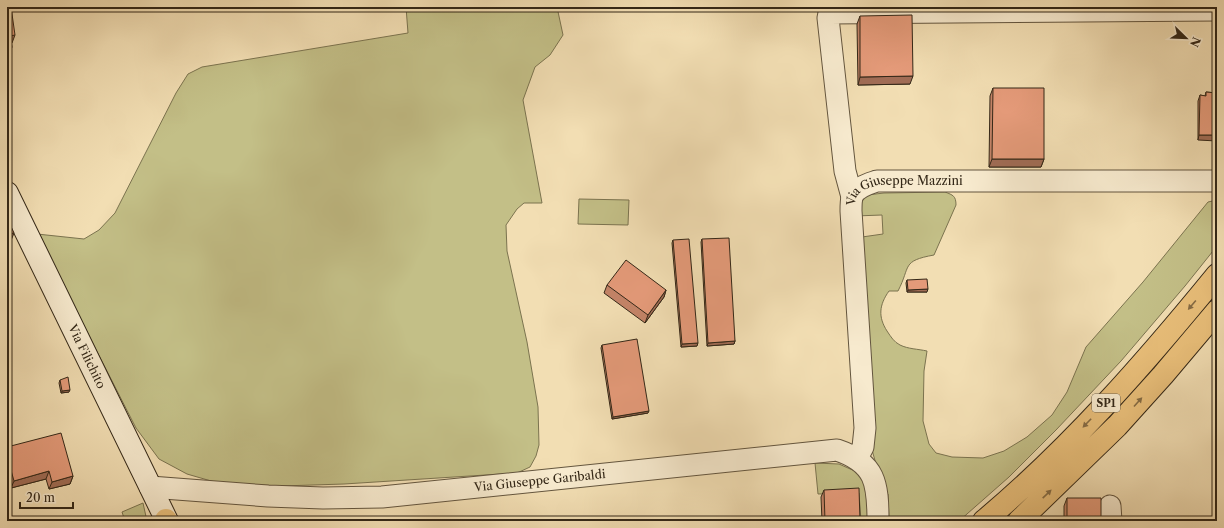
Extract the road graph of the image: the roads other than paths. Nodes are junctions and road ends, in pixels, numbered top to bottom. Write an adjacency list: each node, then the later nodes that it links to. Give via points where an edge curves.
1 (1217, 10): 4 (street, via 829,13 845,171)
2 (1217, 181): 4 (street, Via Giuseppe Mazzini, via 877,181 865,185)
3 (7, 193): 8 (street, Via Filichito)
4 (852, 197): 7 (street, Via Giuseppe Mazzini, via 864,428 863,447)
5 (1217, 274): 11 (highway, SP1, one-way to 11, via 1146,360 1100,410 1053,458)
6 (1217, 311): 12 (highway, SP1, one-way to 6, via 1117,426)
7 (857, 458): 8 (street, Via Giuseppe Garibaldi, via 837,450 824,450 382,497 268,496); 10 (street, Via Giuseppe Garibaldi, via 872,473)
8 (150, 487): 9 (street, Via Filichito)
9 (167, 521)
10 (878, 521)
11 (984, 521)
12 (1019, 521)

